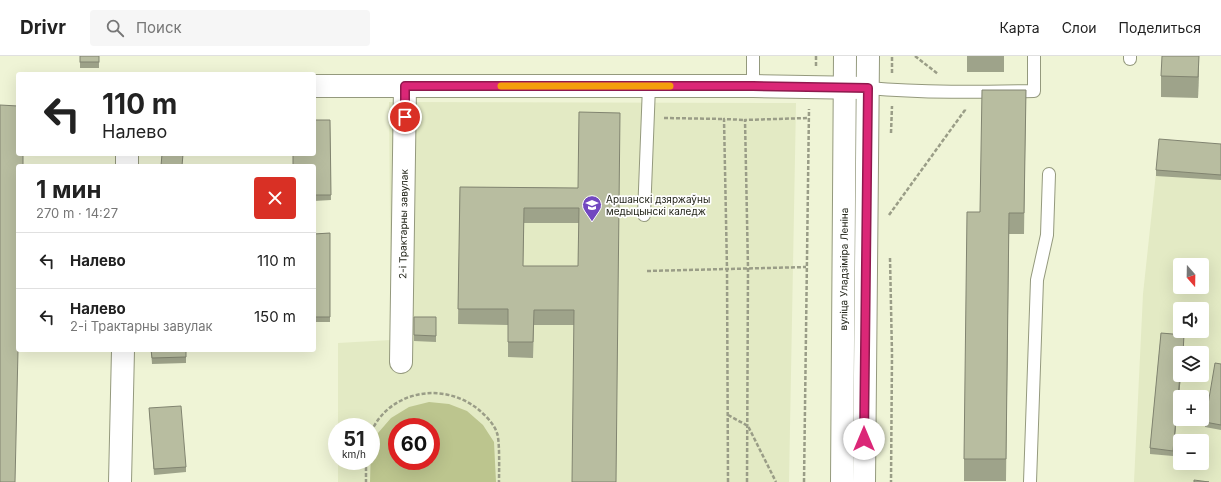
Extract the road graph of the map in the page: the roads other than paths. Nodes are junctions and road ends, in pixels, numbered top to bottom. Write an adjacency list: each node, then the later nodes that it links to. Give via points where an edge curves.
1 (753, 56): 8 (lane)
2 (845, 56): 9 (street, вуліца Уладзіміра Леніна)
3 (868, 56): 10 (street)
4 (1034, 56): 10 (lane, via 1034,91 960,92)
5 (316, 86): 6 (street)
6 (405, 86): 7 (street); 14 (street, 2-і Трактарны завулак)
7 (649, 86): 8 (street); 12 (lane)
8 (753, 86): 9 (street)
9 (845, 88): 10 (street); 16 (street, вуліца Уладзіміра Леніна)
10 (868, 88): 17 (street)
11 (1049, 174): 18 (lane, via 1047,235 1037,280)
12 (644, 214)
13 (123, 352): 15 (street)
14 (401, 362)
15 (120, 482)
16 (842, 482)
17 (864, 482)
18 (1030, 482)

